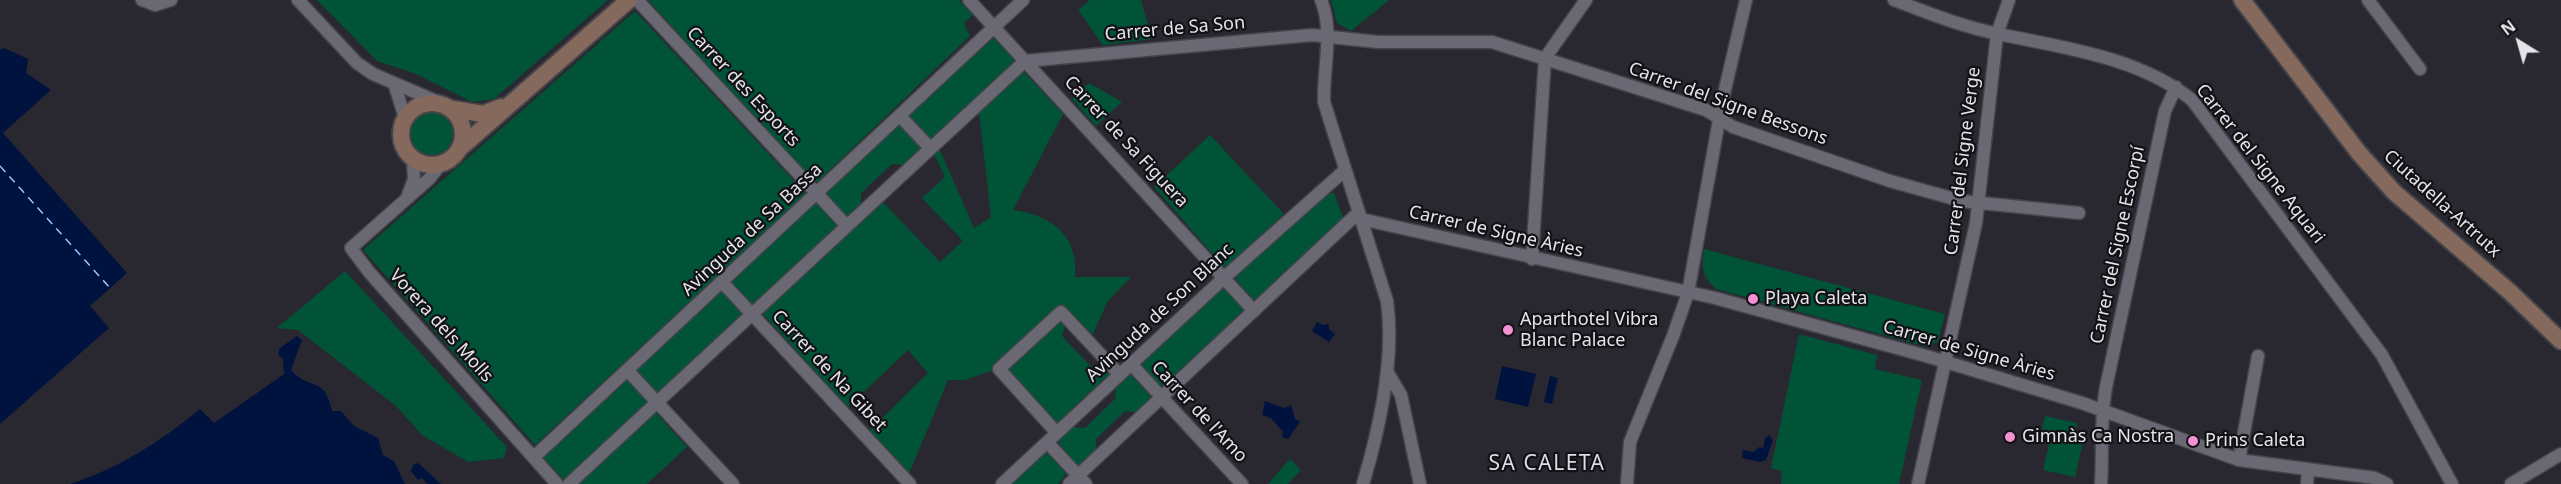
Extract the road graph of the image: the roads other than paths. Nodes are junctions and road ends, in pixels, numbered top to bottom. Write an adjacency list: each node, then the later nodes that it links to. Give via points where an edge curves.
1 (142, 0): 2 (street, via 155,5)
2 (171, 0)
3 (298, 0): 21 (street, via 357,63)
4 (629, 0): 23 (street)
5 (637, 0): 33 (street, Carrer des Esports)
6 (969, 0): 15 (street, Carrer de Sa Figuera)
7 (1023, 0): 15 (street, Avinguda de Sa Bassa)
8 (1321, 0): 17 (street)
9 (1586, 0): 18 (street)
10 (1746, 0): 27 (street)
11 (1894, 0): 16 (street, Carrer del Signe Aquari)
12 (2009, 0): 16 (street, Carrer del Signe Verge)
13 (2242, 0): 45 (street, Ciutadella-Artrutx, via 2359,153 2394,192)
14 (2368, 0): 20 (street)
15 (994, 28): 19 (street, Carrer de Sa Figuera); 25 (street, Avinguda de Sa Bassa)
16 (1997, 34): 22 (street, Carrer del Signe Aquari, via 2064,45); 35 (street, Carrer del Signe Verge)
17 (1328, 35): 18 (street, Carrer del Signe Bessons, via 1378,42 1492,42); 19 (street, Carrer de Sa Son); 32 (street, via 1324,102)
18 (1545, 58): 27 (street, Carrer del Signe Bessons, via 1706,110); 39 (street)
19 (1025, 61): 28 (street); 40 (street, Carrer de Sa Figuera)
20 (2420, 69)
21 (394, 83): 24 (street); 26 (street)
22 (2176, 87): 54 (street, Carrer del Signe Escorpí, via 2165,111); 74 (street, Carrer del Signe Aquari, via 2192,100 2382,355)
23 (513, 103): 24 (street, via 483,114); 29 (street)
24 (445, 106): 26 (street, via 425,103); 29 (street, via 461,124 463,137)
25 (900, 116): 28 (street); 33 (street, Avinguda de Sa Bassa)
26 (405, 118): 30 (street, via 401,132)
27 (1720, 119): 35 (street, Carrer del Signe Bessons, via 1733,127 1890,181); 42 (street)
28 (930, 148): 38 (street)
29 (459, 149): 31 (street)
30 (413, 159): 31 (street, via 428,165); 34 (street, via 414,179)
31 (441, 164): 34 (street, Vorera dels Molls)
32 (1344, 171): 37 (street); 40 (street, Avinguda de Son Blanc)
33 (817, 194): 38 (street, Carrer des Esports); 41 (street, Avinguda de Sa Bassa)
34 (408, 195): 58 (street, Vorera dels Molls, via 355,242 351,248 354,255)
35 (1979, 203): 36 (street, Carrer del Signe Bessons); 47 (street, Carrer del Signe Verge)
36 (2079, 213)
37 (1360, 215): 39 (street, Carrer de Signe Àries); 43 (street); 50 (street, via 1387,301)
38 (847, 226): 44 (street)
39 (1532, 259): 42 (street, Carrer de Signe Àries)
40 (1226, 276): 43 (street, Carrer de Sa Figuera); 48 (street, Avinguda de Son Blanc)
41 (722, 282): 44 (street, Carrer de Na Gibet); 49 (street, Avinguda de Sa Bassa)
42 (1688, 293): 47 (street, Carrer de Signe Àries); 70 (street, via 1630,442)
43 (1254, 311): 52 (street)
44 (752, 314): 53 (street); 65 (street, Carrer de Na Gibet)
45 (2561, 341)
46 (2258, 356): 59 (street)
47 (1946, 362): 54 (street, Carrer de Signe Àries); 71 (street, Carrer del Signe Verge)
48 (1131, 364): 51 (street, Avinguda de Son Blanc); 52 (street, Carrer de l'Amo)
49 (628, 370): 53 (street); 58 (street, Avinguda de Sa Bassa)
50 (1388, 373): 68 (street); 69 (street, via 1401,395)
51 (1119, 374): 55 (street, Avinguda de Son Blanc); 55 (street, via 1061,312 999,369)
52 (1161, 398): 61 (street); 67 (street, Carrer de l'Amo)
53 (657, 402): 63 (street); 64 (street)
54 (2102, 412): 59 (street, Carrer de Signe Àries); 72 (street, Carrer del Signe Escorpí)
55 (1057, 433): 56 (street, Avinguda de Son Blanc)
56 (1047, 442): 61 (street); 66 (street, Avinguda de Son Blanc)
57 (2561, 454): 75 (street)
58 (534, 458): 62 (street, Vorera dels Molls)
59 (2239, 460): 60 (street, Carrer de Signe Àries)
60 (2308, 478): 73 (street, Carrer de Signe Àries, via 2375,478)
61 (1078, 481)
62 (556, 484)
63 (569, 484)
64 (733, 484)
65 (909, 484)
66 (1002, 484)
67 (1242, 484)
68 (1363, 484)
69 (1420, 484)
70 (1628, 484)
71 (1918, 484)
72 (2101, 484)
73 (2386, 484)
74 (2452, 484)
75 (2511, 484)

